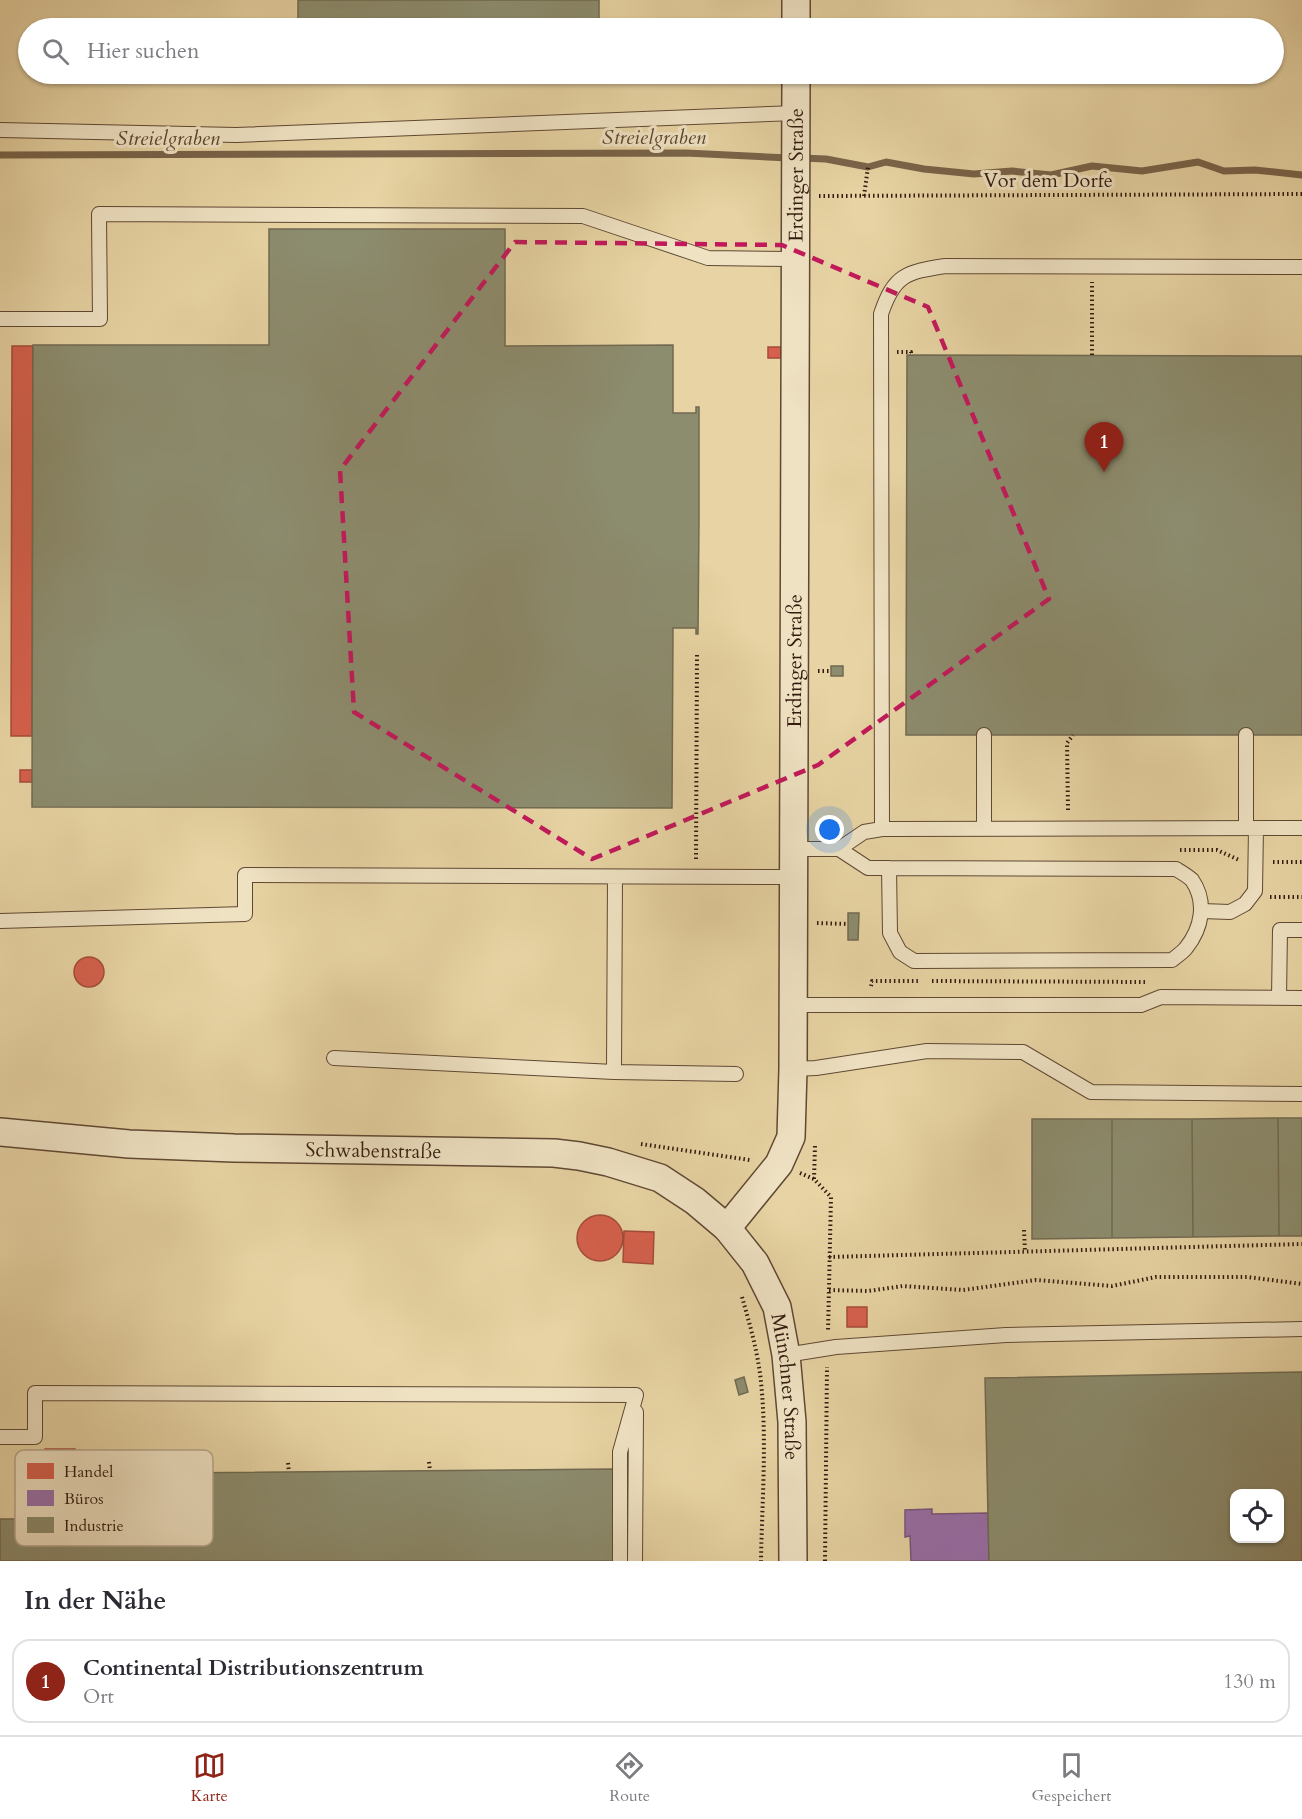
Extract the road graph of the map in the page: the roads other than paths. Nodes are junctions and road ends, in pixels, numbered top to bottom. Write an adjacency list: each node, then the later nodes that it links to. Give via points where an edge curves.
1 (796, 0): 2 (street)
2 (796, 18)
3 (796, 84): 4 (street, Erdinger Straße)
4 (796, 126): 5 (lane, via 236,135); 6 (street, Erdinger Straße)
5 (0, 130)
6 (794, 259): 8 (lane, via 708,258 583,216 99,214 100,319); 15 (street, Erdinger Straße)
7 (1302, 267): 13 (lane, via 945,266 901,278 888,294 881,314)
8 (0, 319)
9 (984, 735): 14 (lane)
10 (1246, 735): 11 (lane)
11 (1251, 828): 12 (lane); 14 (lane); 20 (lane, via 1255,891 1245,904 1230,912)
12 (1302, 828)
13 (882, 829): 14 (lane); 16 (lane, via 864,832)
14 (984, 829)
15 (793, 849): 16 (lane); 19 (street, Erdinger Straße)
16 (839, 849): 17 (lane, via 868,868)
17 (889, 868): 20 (lane, via 1176,869 1191,878); 20 (lane, via 890,933 900,952 914,961 1172,960 1186,949 1198,930)
18 (615, 877): 19 (lane); 21 (lane, via 245,875 245,914); 28 (lane)
19 (793, 878): 25 (street, Erdinger Straße)
20 (1202, 911)
21 (0, 921)
22 (1302, 930): 23 (lane, via 1280,930)
23 (1279, 998): 24 (lane); 25 (lane, via 1161,997 1141,1005)
24 (1302, 998)
25 (793, 1005): 27 (street, Erdinger Straße)
26 (334, 1058): 28 (lane)
27 (793, 1069): 30 (lane, via 927,1051 1023,1052 1090,1092); 32 (street, Erdinger Straße, via 791,1137 779,1164)
28 (614, 1072): 29 (lane)
29 (736, 1074)
30 (1302, 1094)
31 (0, 1132): 32 (street, Schwabenstraße, via 176,1146 522,1151 579,1156 660,1178)
32 (727, 1228): 34 (street, Münchner Straße, via 755,1263 777,1307)
33 (1302, 1329): 34 (lane, via 1006,1335 828,1348)
34 (786, 1355): 39 (street, Münchner Straße, via 792,1422)
35 (636, 1395): 36 (lane, via 35,1392 35,1437); 37 (lane, via 620,1452); 38 (lane)
36 (0, 1437)
37 (621, 1561)
38 (635, 1561)
39 (793, 1561)

